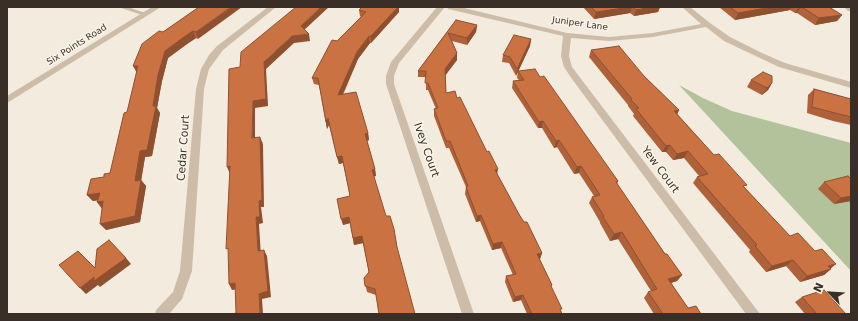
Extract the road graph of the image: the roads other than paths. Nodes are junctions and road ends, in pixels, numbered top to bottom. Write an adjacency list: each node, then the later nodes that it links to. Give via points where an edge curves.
1 (121, 7): 9 (lane)
2 (157, 7): 9 (street, Six Points Road)
3 (272, 7): 14 (street, Cedar Court, via 220,48 205,69 200,89 186,271 178,295)
4 (441, 7): 15 (street, Ivey Court, via 395,62 390,84)
5 (451, 7): 11 (street, Juniper Lane)
6 (686, 7): 10 (street)
7 (848, 7): 8 (street)
8 (851, 9)
9 (145, 14): 13 (street, Six Points Road)
10 (707, 25): 11 (street, Juniper Lane, via 623,38); 12 (street, via 744,48 782,65)
11 (567, 35): 16 (street, Yew Court, via 565,56 572,72)
12 (851, 85)
13 (7, 100)
14 (161, 314)
15 (468, 314)
16 (754, 314)

